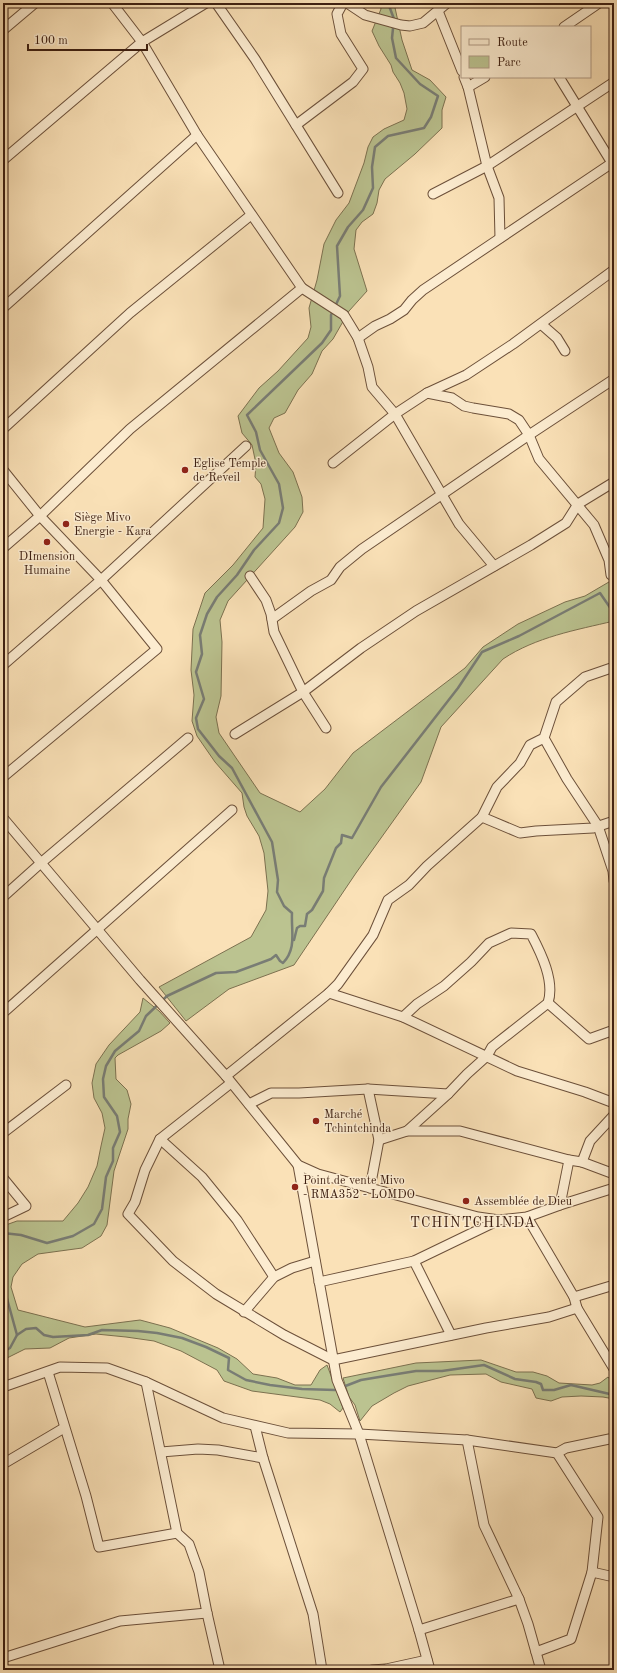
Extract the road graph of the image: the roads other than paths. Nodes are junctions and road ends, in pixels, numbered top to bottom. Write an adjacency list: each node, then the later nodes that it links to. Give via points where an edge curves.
1 (35, 3): 11 (street)
2 (112, 3): 12 (street)
3 (206, 3): 12 (street)
4 (216, 3): 20 (street)
5 (343, 3): 20 (street, via 337,14 341,34 363,69 353,82)
6 (347, 3): 9 (street, via 364,15 401,25 423,23)
7 (446, 3): 9 (street)
8 (595, 4): 10 (street)
9 (438, 11): 13 (street)
10 (565, 26)
11 (3, 30)
12 (142, 42): 21 (street); 22 (street)
13 (461, 68)
14 (464, 78): 18 (street)
15 (483, 78): 18 (street)
16 (561, 78): 19 (street)
17 (614, 82): 19 (street)
18 (468, 87): 24 (street)
19 (578, 106): 23 (street); 24 (street)
20 (296, 125): 25 (street)
21 (197, 135): 27 (street); 31 (street)
22 (3, 160)
23 (613, 165): 28 (street)
24 (487, 166): 26 (street); 28 (street, via 499,198)
25 (338, 193)
26 (433, 194)
27 (251, 215): 30 (street); 38 (street, via 130,313)
28 (500, 238): 33 (street, via 423,290 404,310)
29 (613, 274): 32 (street)
30 (302, 288): 33 (street, via 344,315); 46 (street, via 130,429)
31 (3, 308)
32 (541, 324): 34 (street, via 558,338); 36 (street, via 466,375)
33 (358, 338): 37 (street, via 372,387)
34 (565, 351)
35 (614, 379): 39 (street)
36 (427, 393): 37 (street); 39 (street, via 452,398 464,406 510,414 519,420)
37 (395, 414): 41 (street); 44 (street)
38 (3, 429)
39 (529, 435): 44 (street); 45 (street, via 539,459 570,498)
40 (246, 446): 51 (street)
41 (333, 463)
42 (3, 470): 46 (street)
43 (614, 482): 45 (street)
44 (443, 494): 48 (street, via 459,524); 52 (street, via 362,549 340,567 330,580)
45 (578, 504): 48 (street, via 566,523); 49 (street, via 594,525 609,560)
46 (40, 516): 47 (street); 51 (street)
47 (3, 548)
48 (494, 566): 55 (street, via 416,611)
49 (611, 575)
50 (250, 576): 52 (street, via 266,600)
51 (101, 580): 53 (street); 60 (street, via 157,649)
52 (272, 619): 55 (street, via 274,632)
53 (3, 665)
54 (614, 667): 59 (street, via 585,676 556,702)
55 (303, 692): 56 (street); 57 (street)
56 (326, 728)
57 (235, 734)
58 (188, 738): 66 (street)
59 (544, 738): 62 (street, via 530,745 520,764 497,787); 65 (street)
60 (3, 778)
61 (232, 810): 69 (street)
62 (482, 816): 65 (street, via 520,833); 70 (street, via 409,885 388,900 373,935)
63 (3, 818): 66 (street)
64 (614, 821): 65 (street)
65 (598, 826): 67 (street)
66 (42, 862): 68 (street); 69 (street)
67 (614, 875)
68 (3, 897)
69 (98, 930): 72 (street); 76 (street)
70 (329, 993): 73 (street); 76 (street)
71 (548, 1003): 73 (street, via 551,994 542,955 534,939 531,934 511,933 489,942 444,986); 74 (street, via 589,1039); 75 (street, via 492,1047)
72 (3, 1013)
73 (403, 1017): 75 (street)
74 (614, 1030)
75 (487, 1056): 79 (street); 80 (street, via 517,1071)
76 (229, 1080): 81 (street); 85 (street)
77 (66, 1085): 84 (street)
78 (368, 1089): 79 (street); 81 (street, via 272,1093); 86 (street)
79 (448, 1094): 83 (street)
80 (614, 1103)
81 (249, 1104): 89 (street)
82 (614, 1115): 88 (street, via 590,1141)
83 (407, 1130): 86 (street); 87 (street, via 460,1131)
84 (3, 1133)
85 (160, 1138): 100 (street, via 202,1177 237,1220); 105 (street, via 128,1214 173,1261)
86 (379, 1140): 92 (street)
87 (569, 1160): 88 (street); 94 (street)
88 (582, 1162): 90 (street)
89 (298, 1165): 92 (street, via 318,1174); 98 (street)
90 (614, 1174)
91 (3, 1178): 95 (street, via 26,1206)
92 (370, 1188): 97 (street, via 478,1217)
93 (614, 1188): 94 (street)
94 (560, 1205): 96 (street)
95 (3, 1217)
96 (527, 1217): 97 (street); 103 (street)
97 (499, 1220): 99 (street)
98 (315, 1261): 100 (street); 101 (street)
99 (414, 1261): 101 (street); 106 (street)
100 (274, 1277): 105 (street)
101 (319, 1282): 107 (street)
102 (614, 1285): 103 (street)
103 (574, 1297): 104 (street)
104 (577, 1308): 106 (street); 108 (street)
105 (244, 1312): 107 (street)
106 (451, 1335): 107 (street)
107 (333, 1360): 114 (street, via 337,1380)
108 (614, 1369)
109 (48, 1372): 110 (street, via 60,1367 107,1368); 111 (street); 113 (street)
110 (146, 1382): 112 (street, via 223,1418); 117 (street)
111 (3, 1387)
112 (255, 1426): 114 (street, via 288,1434); 119 (street)
113 (64, 1428): 120 (street); 121 (street, via 99,1547)
114 (359, 1434): 116 (street); 126 (street)
115 (614, 1438): 118 (street, via 566,1448)
116 (467, 1440): 118 (street); 124 (street, via 484,1525)
117 (161, 1452): 119 (street, via 218,1450); 121 (street)
118 (557, 1453): 122 (street, via 598,1517)
119 (263, 1458): 131 (street, via 314,1614)
120 (3, 1464)
121 (177, 1533): 125 (street, via 189,1544 199,1572)
122 (592, 1572): 123 (street); 127 (street, via 571,1639)
123 (614, 1577)
124 (519, 1599): 126 (street); 127 (street)
125 (206, 1613): 128 (street, via 120,1621); 130 (street)
126 (419, 1630): 129 (street)
127 (536, 1652): 134 (street)
128 (3, 1658)
129 (427, 1660): 132 (street); 133 (street)
130 (220, 1670)
131 (322, 1670)
132 (372, 1670)
133 (430, 1670)
134 (541, 1670)

